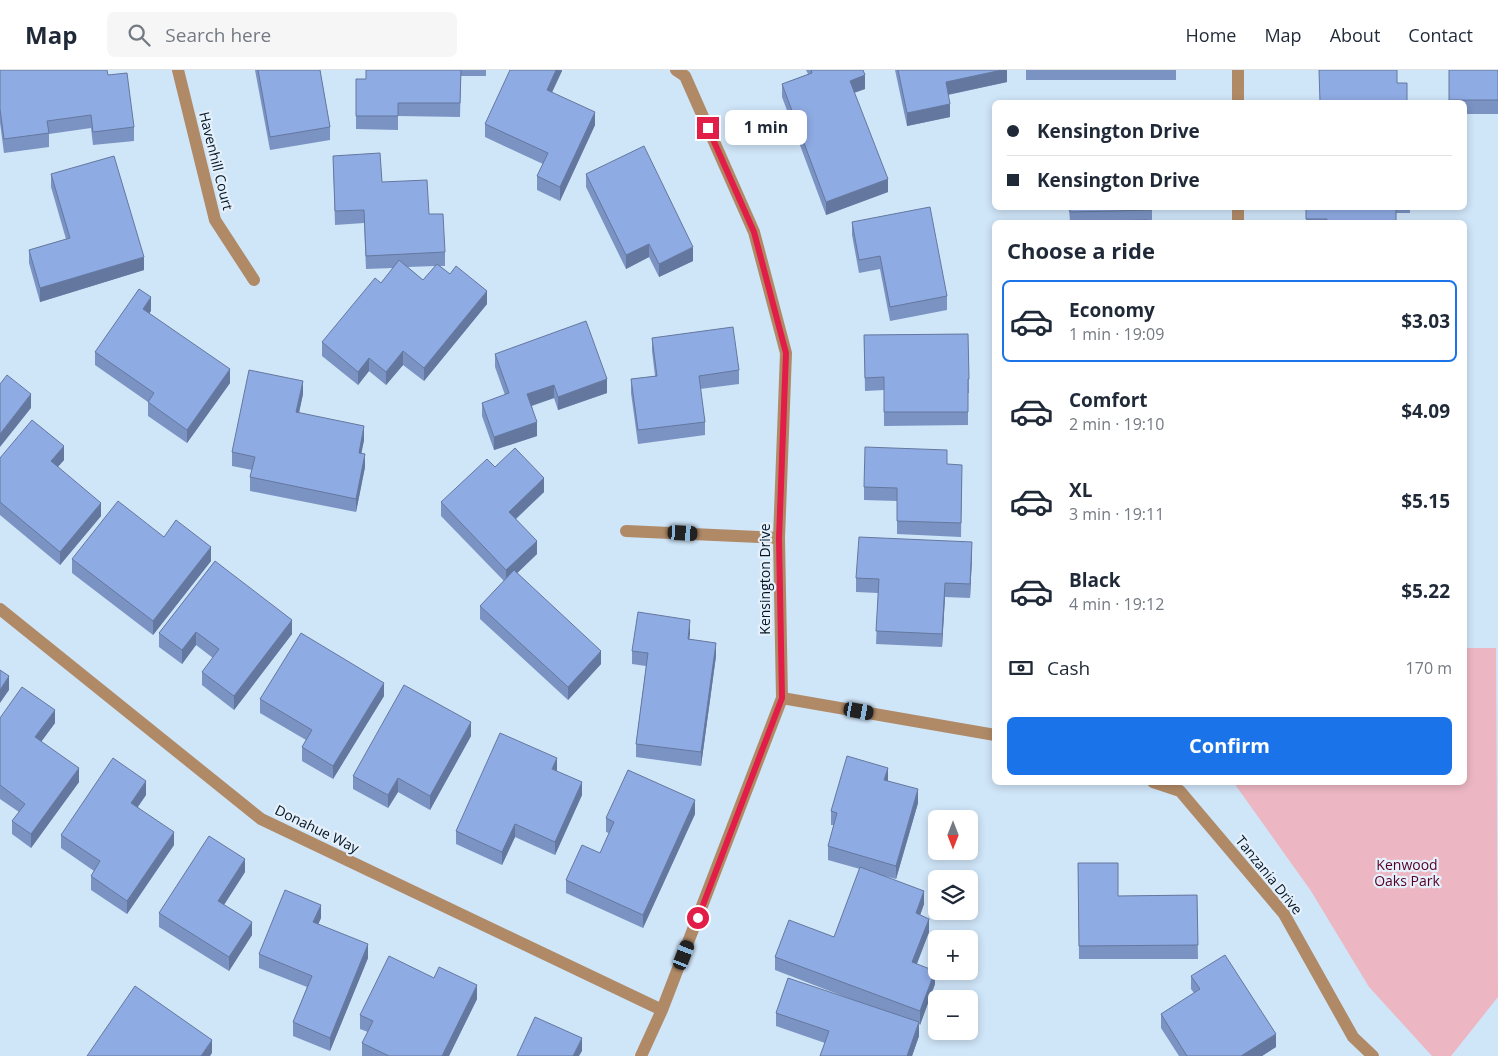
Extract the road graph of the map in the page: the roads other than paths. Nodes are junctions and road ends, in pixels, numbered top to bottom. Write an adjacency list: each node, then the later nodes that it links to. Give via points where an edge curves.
1 (178, 70): 5 (street, Havenhill Court, via 215,220)
2 (1238, 70): 4 (street)
3 (686, 72): 7 (street, Kensington Drive, via 754,232 786,353)
4 (1238, 100)
5 (254, 280)
6 (626, 531): 7 (street)
7 (779, 538): 9 (street, Kensington Drive)
8 (0, 609): 13 (street, Donahue Way, via 261,819)
9 (782, 698): 10 (street); 13 (street, Kensington Drive)
10 (992, 734)
11 (1172, 785): 12 (street, Tanzania Drive)
12 (1184, 787): 15 (street, Tanzania Drive, via 1284,914 1352,1037)
13 (662, 1010): 14 (street, Kensington Drive)
14 (641, 1056)
15 (1373, 1056)

